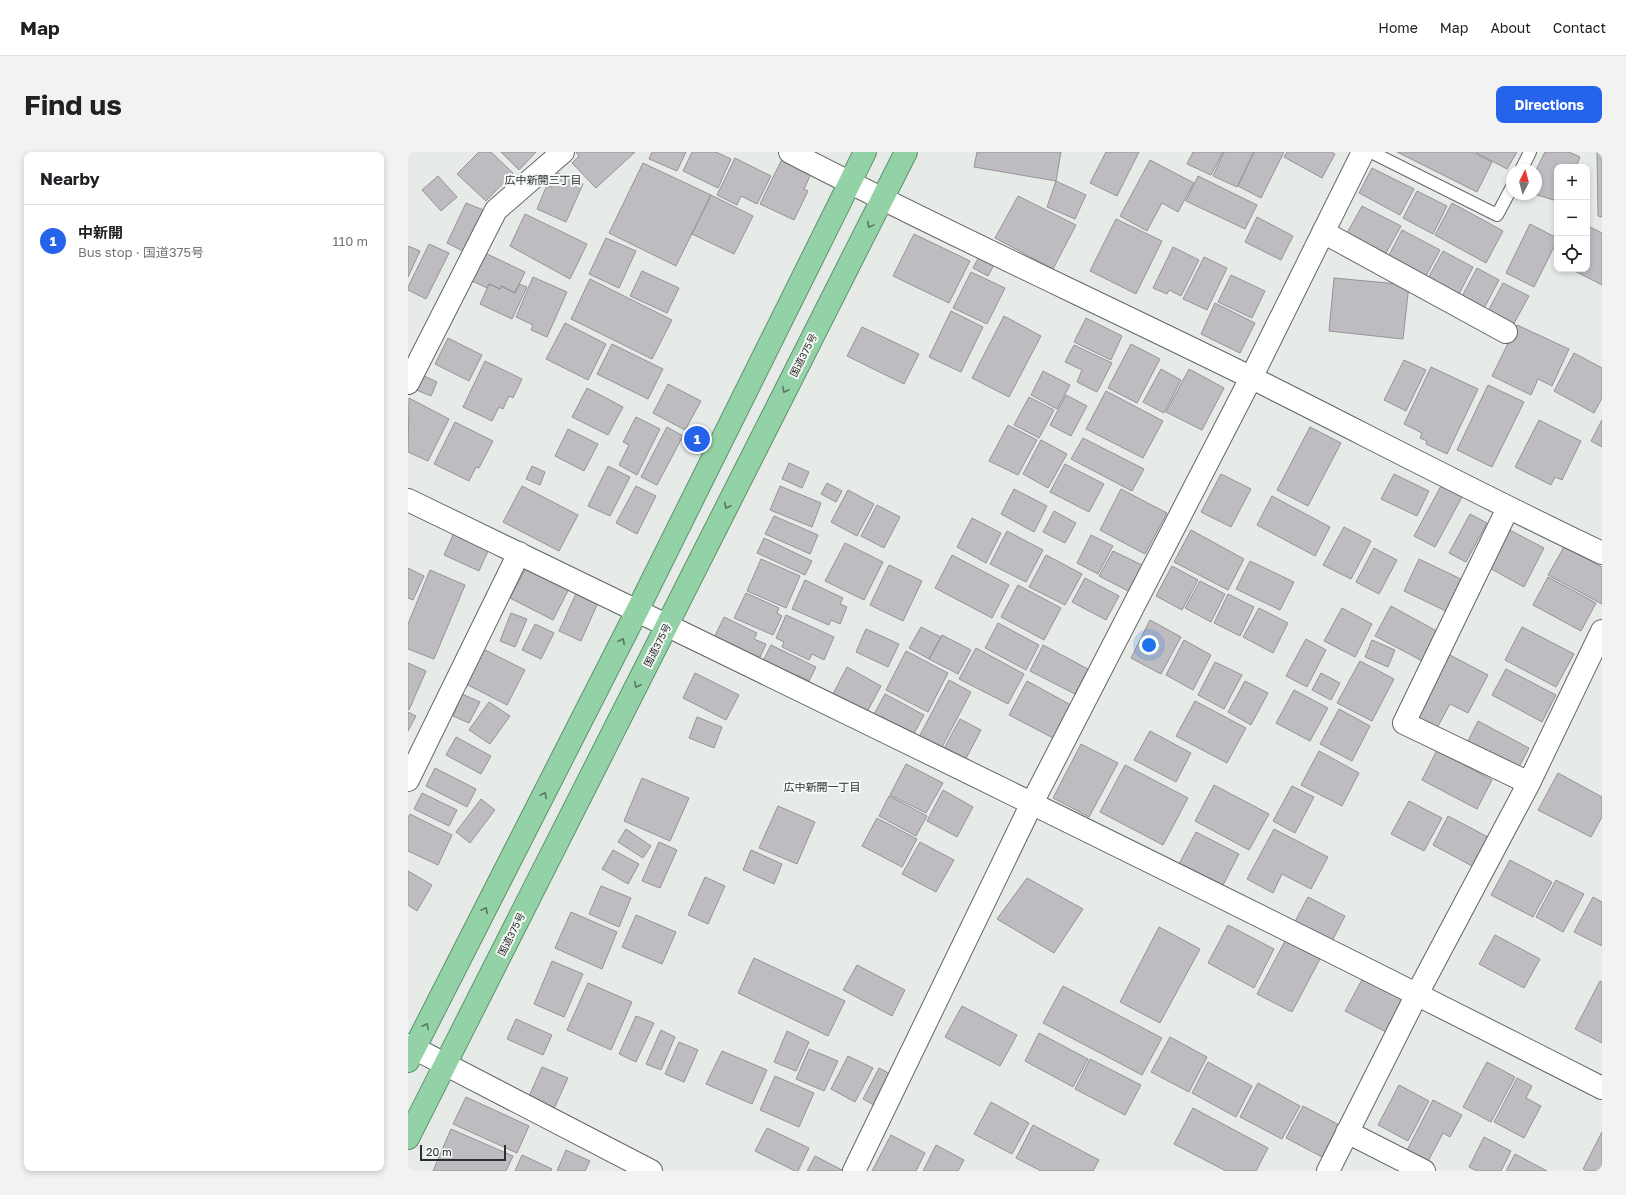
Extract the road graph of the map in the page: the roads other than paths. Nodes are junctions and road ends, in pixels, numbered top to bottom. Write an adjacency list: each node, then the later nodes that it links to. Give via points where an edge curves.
1 (563, 152): 14 (street, via 496,210)
2 (790, 152): 8 (street)
3 (865, 152): 8 (highway)
4 (906, 152): 10 (highway, 国道375号)
5 (1364, 152): 9 (lane, via 1497,216); 11 (street)
6 (1530, 152): 7 (lane)
7 (1524, 164)
8 (848, 182): 10 (street); 19 (highway)
9 (1506, 199)
10 (883, 200): 13 (street); 20 (highway, 国道375号, one-way to 20)
11 (1323, 232): 12 (street); 13 (street)
12 (1506, 332)
13 (1251, 378): 16 (street); 24 (street)
14 (408, 383)
15 (408, 500): 17 (street)
16 (1508, 508): 18 (street); 23 (street, via 1404,723)
17 (519, 553): 19 (street); 22 (street)
18 (1602, 553)
19 (637, 611): 20 (street); 26 (highway, one-way to 19)
20 (666, 626): 24 (street); 27 (highway, 国道375号, one-way to 27)
21 (1602, 631): 23 (street)
22 (408, 780)
23 (1529, 783): 25 (street)
24 (1032, 803): 25 (street); 32 (street)
25 (1417, 994): 28 (street); 29 (street)
26 (410, 1052): 27 (street)
27 (445, 1064): 30 (highway, 国道375号); 31 (street)
28 (1602, 1088)
29 (1347, 1132): 33 (street); 34 (street)
30 (408, 1138)
31 (651, 1171)
32 (854, 1171)
33 (1328, 1171)
34 (1424, 1171)

